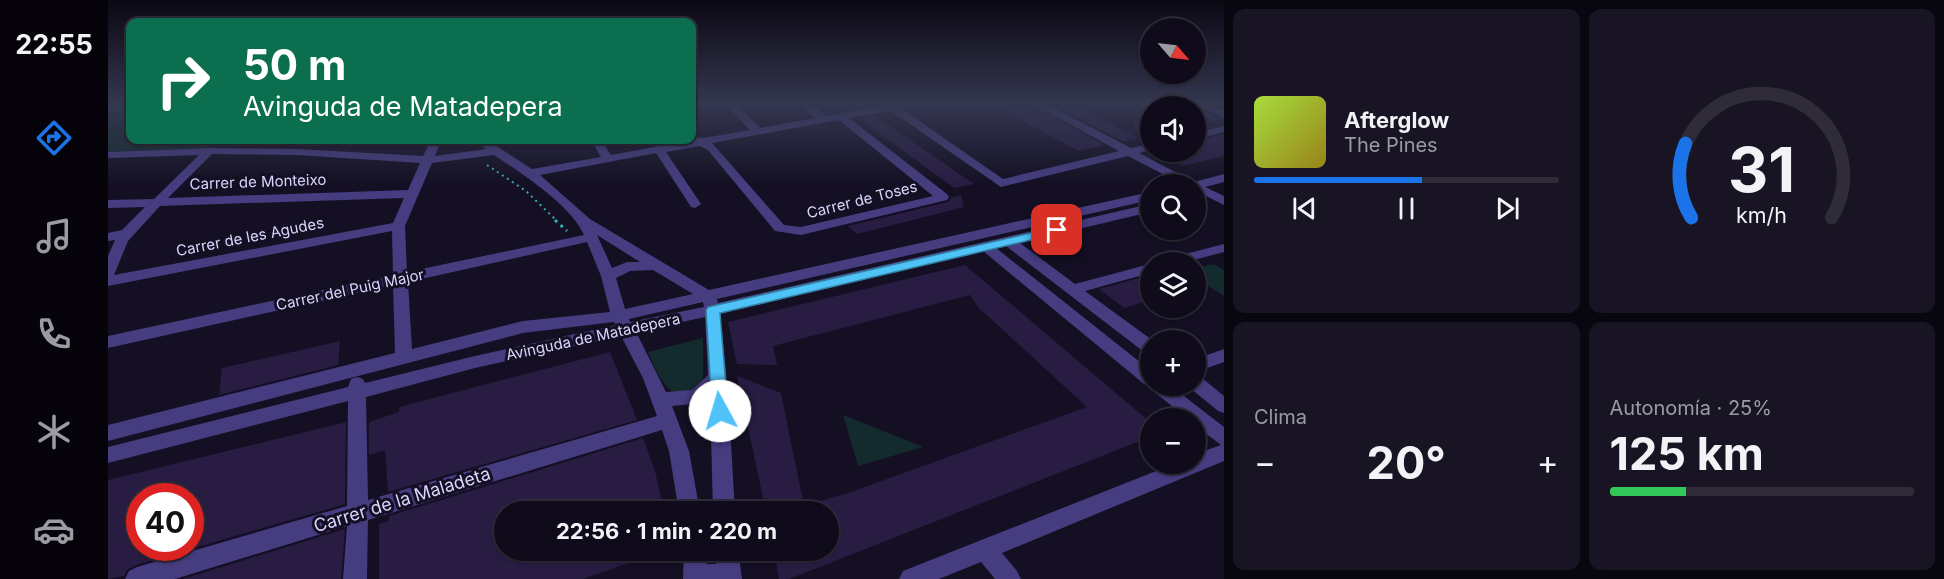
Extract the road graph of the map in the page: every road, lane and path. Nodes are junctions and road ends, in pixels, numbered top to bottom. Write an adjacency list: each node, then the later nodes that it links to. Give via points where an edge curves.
1 (763, 131): 5 (street)
2 (859, 131): 7 (street, Carrer de Toses, via 943,197 789,231 780,228 712,148)
3 (927, 131): 16 (street, via 1001,183)
4 (1089, 131): 16 (street)
5 (758, 132): 6 (street)
6 (696, 138)
7 (696, 139)
8 (434, 144): 20 (street)
9 (486, 144): 15 (street)
10 (599, 144): 19 (street)
11 (675, 144): 12 (street)
12 (659, 149): 19 (street); 34 (street)
13 (1140, 149): 16 (street)
14 (209, 151): 18 (street); 20 (street); 32 (street)
15 (497, 151): 17 (street); 21 (street)
16 (1128, 152): 22 (street)
17 (470, 154): 20 (street); 41 (path, via 526,191)
18 (108, 155)
19 (608, 159): 21 (street)
20 (427, 160): 27 (street)
21 (530, 173): 36 (street)
22 (1171, 174)
23 (1224, 178): 24 (street)
24 (1206, 183)
25 (1206, 191): 28 (street)
26 (1224, 191): 28 (street)
27 (410, 194): 32 (street, Carrer de Monteixo); 37 (street)
28 (1211, 194): 29 (street); 31 (street)
29 (1206, 195)
30 (1140, 198): 53 (street, Avinguda de Matadepera)
31 (1224, 201)
32 (156, 202): 33 (street, Carrer de Monteixo); 38 (street)
33 (108, 204)
34 (695, 204)
35 (1140, 210): 42 (street, Avinguda de Matadepera)
36 (585, 222): 40 (street); 46 (street)
37 (398, 226): 50 (street); 51 (street, Carrer de les Agudes)
38 (127, 233): 39 (street); 48 (street)
39 (108, 237)
40 (591, 237): 41 (street, Carrer del Puig Major); 49 (street)
41 (574, 241): 50 (street, Carrer del Puig Major)
42 (1010, 242): 43 (street, Avinguda de Matadepera); 52 (street)
43 (986, 248): 53 (street, Avinguda de Matadepera); 61 (street)
44 (1224, 248): 45 (street)
45 (1206, 253)
46 (654, 265): 49 (street, via 627,267); 53 (street)
47 (1140, 271): 52 (street)
48 (108, 273)
49 (608, 276): 54 (street)
50 (401, 279): 56 (street, Carrer del Puig Major); 58 (street)
51 (108, 281)
52 (1075, 289): 55 (street)
53 (711, 304): 54 (street, Avinguda de Matadepera); 62 (street)
54 (622, 323): 58 (street, Avinguda de Matadepera, via 523,327); 63 (street, Avinguda de Matadepera); 66 (street)
55 (1140, 340)
56 (108, 342)
57 (1224, 355): 59 (street)
58 (404, 358): 60 (street, Avinguda de Matadepera)
59 (1206, 362)
60 (358, 369): 63 (street); 69 (street, Avinguda de Matadepera)
61 (1140, 371)
62 (716, 377): 66 (street, via 707,390 695,397); 76 (street)
63 (357, 392): 72 (street, Avinguda de Matadepera); 77 (street)
64 (1206, 392): 67 (street)
65 (1172, 396): 70 (street)
66 (659, 399): 68 (street)
67 (1224, 406)
68 (668, 421): 75 (street, via 680,451); 77 (street, Carrer de la Maladeta)
69 (108, 433)
70 (1224, 438)
71 (1224, 452): 73 (street)
72 (108, 455)
73 (1206, 459)
74 (1169, 474): 78 (street)
75 (688, 501)
76 (724, 501)
77 (358, 513): 82 (street, Carrer de la Maladeta); 83 (street)
78 (986, 550): 85 (street); 86 (street)
79 (695, 561): 84 (street)
80 (728, 561): 81 (street)
81 (729, 578): 84 (street, via 711,574)
82 (136, 579)
83 (355, 579)
84 (696, 579)
85 (911, 579)
86 (1009, 579)

